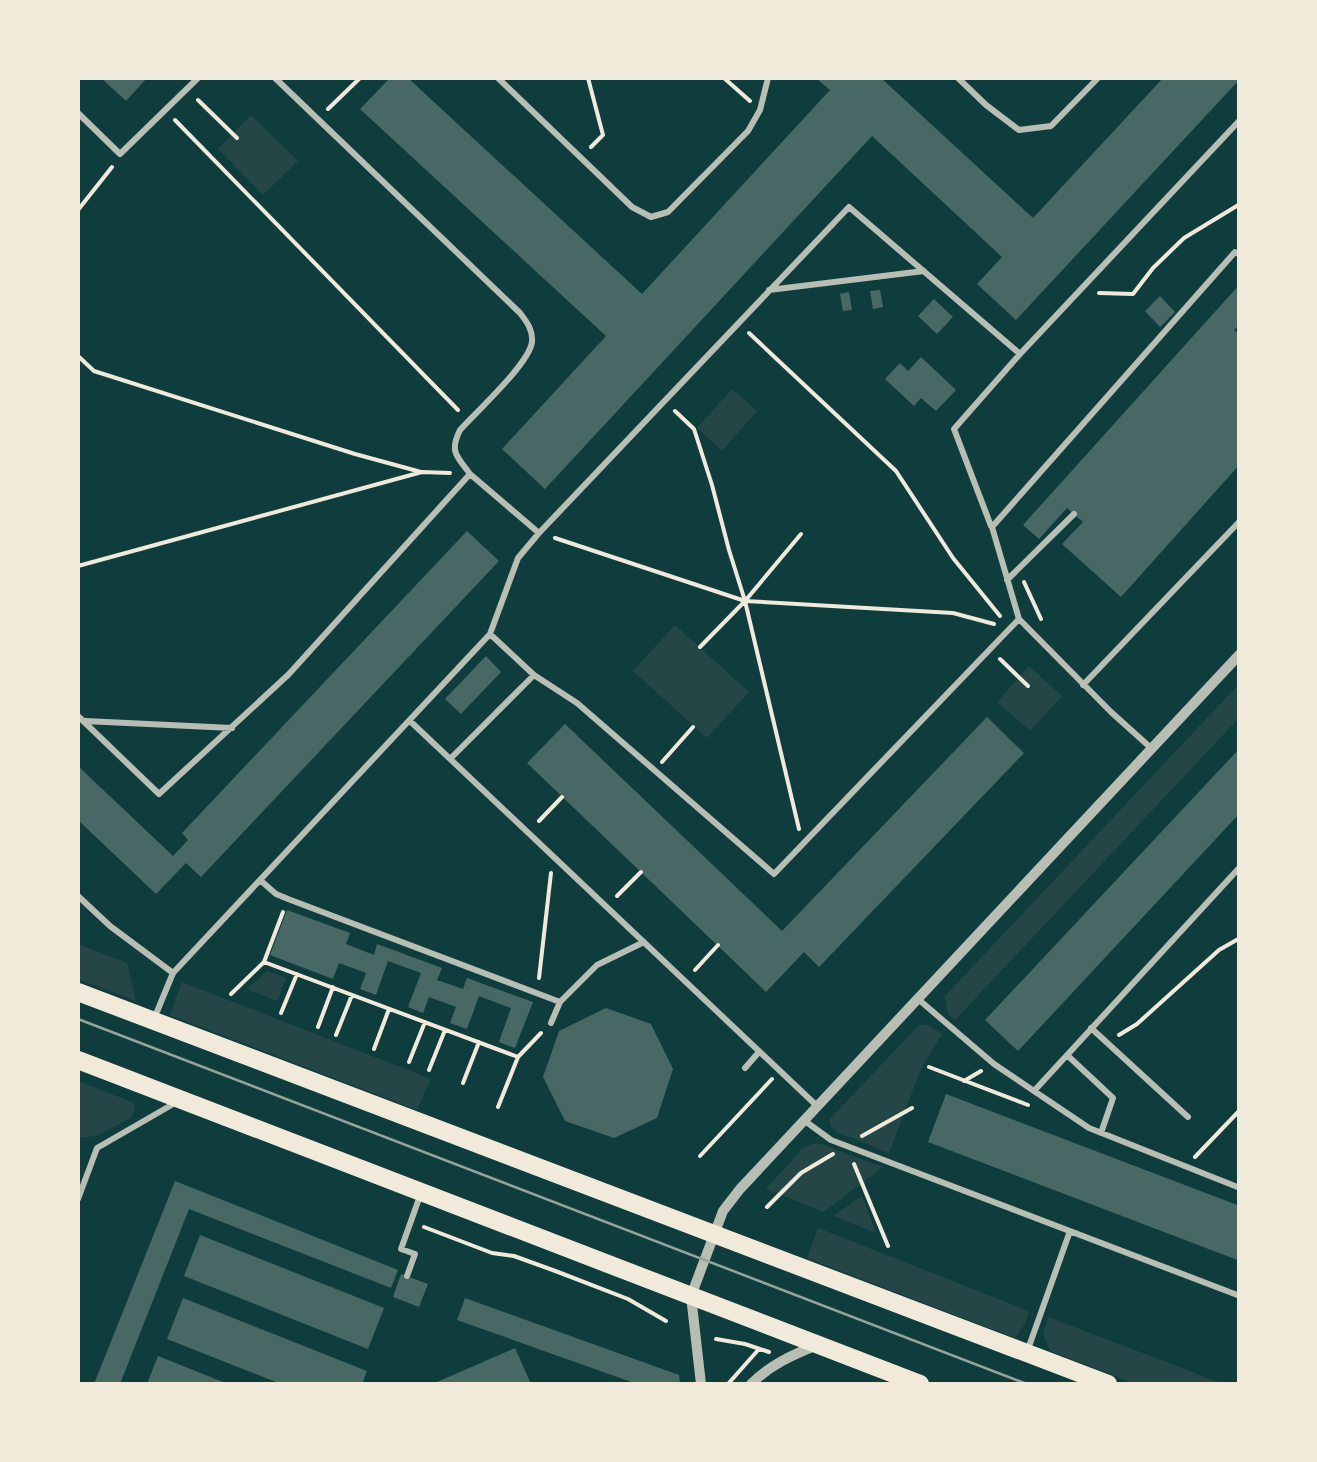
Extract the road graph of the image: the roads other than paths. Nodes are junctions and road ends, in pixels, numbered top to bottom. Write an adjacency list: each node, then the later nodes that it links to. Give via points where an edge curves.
1 (198, 78): 7 (lane, via 120,154)
2 (275, 78): 13 (lane, via 531,328 526,359 454,443)
3 (498, 78): 4 (lane, via 632,208 650,217 668,212 748,131)
4 (768, 78)
5 (958, 78): 6 (lane, via 1018,130 1052,126)
6 (1098, 78)
7 (78, 113)
8 (1240, 120): 12 (lane)
9 (1240, 255): 16 (lane)
10 (926, 271): 11 (lane); 11 (lane, via 850,207); 12 (lane)
11 (769, 290): 17 (lane)
12 (1020, 354): 16 (lane, via 954,429)
13 (470, 474): 17 (lane); 26 (lane)
14 (1074, 514): 18 (lane)
15 (1240, 521): 23 (lane)
16 (992, 527): 18 (lane)
17 (538, 532): 20 (lane, via 518,558)
18 (1006, 581): 19 (lane)
19 (1019, 618): 22 (lane, via 774,874 577,702); 23 (lane)
20 (490, 634): 22 (lane); 25 (lane)
21 (1240, 654): 27 (street)
22 (534, 675): 28 (lane)
23 (1083, 684): 27 (lane)
24 (80, 719): 26 (lane); 26 (lane, via 159,794)
25 (410, 720): 28 (lane); 30 (lane)
26 (234, 728)
27 (1152, 748): 35 (street)
28 (451, 758): 32 (lane)
29 (1240, 867): 39 (lane)
30 (260, 880): 33 (lane); 36 (lane, via 276,894)
31 (78, 896): 33 (lane)
32 (644, 942): 36 (lane, via 597,965); 40 (lane)
33 (173, 972): 37 (lane)
34 (78, 992): 37 (main road)
35 (917, 998): 44 (lane); 46 (street)
36 (560, 1002): 38 (lane)
37 (154, 1020): 54 (main road)
38 (551, 1023)
39 (1091, 1028): 41 (lane); 47 (lane)
40 (759, 1052): 43 (lane); 46 (lane)
41 (1067, 1055): 44 (lane); 49 (lane, via 1113,1098)
42 (78, 1060): 45 (main road)
43 (744, 1068)
44 (1034, 1090): 49 (lane)
45 (181, 1100): 51 (main road); 52 (lane, via 97,1148)
46 (816, 1106): 48 (street)
47 (1188, 1116)
48 (804, 1120): 53 (lane, via 842,1148); 54 (street, via 740,1188)
49 (1101, 1133): 50 (lane)
50 (1240, 1188)
51 (421, 1192): 55 (lane, via 400,1248 414,1254); 56 (main road)
52 (78, 1199)
53 (1070, 1231): 57 (lane); 59 (lane)
54 (713, 1234): 56 (street); 59 (main road)
55 (406, 1276)
56 (691, 1296): 58 (main road); 60 (street)
57 (1240, 1296)
58 (817, 1345): 61 (street, via 784,1358); 62 (main road)
59 (1026, 1354): 63 (main road)
60 (701, 1384)
61 (751, 1384)
62 (920, 1384)
63 (1108, 1384)

